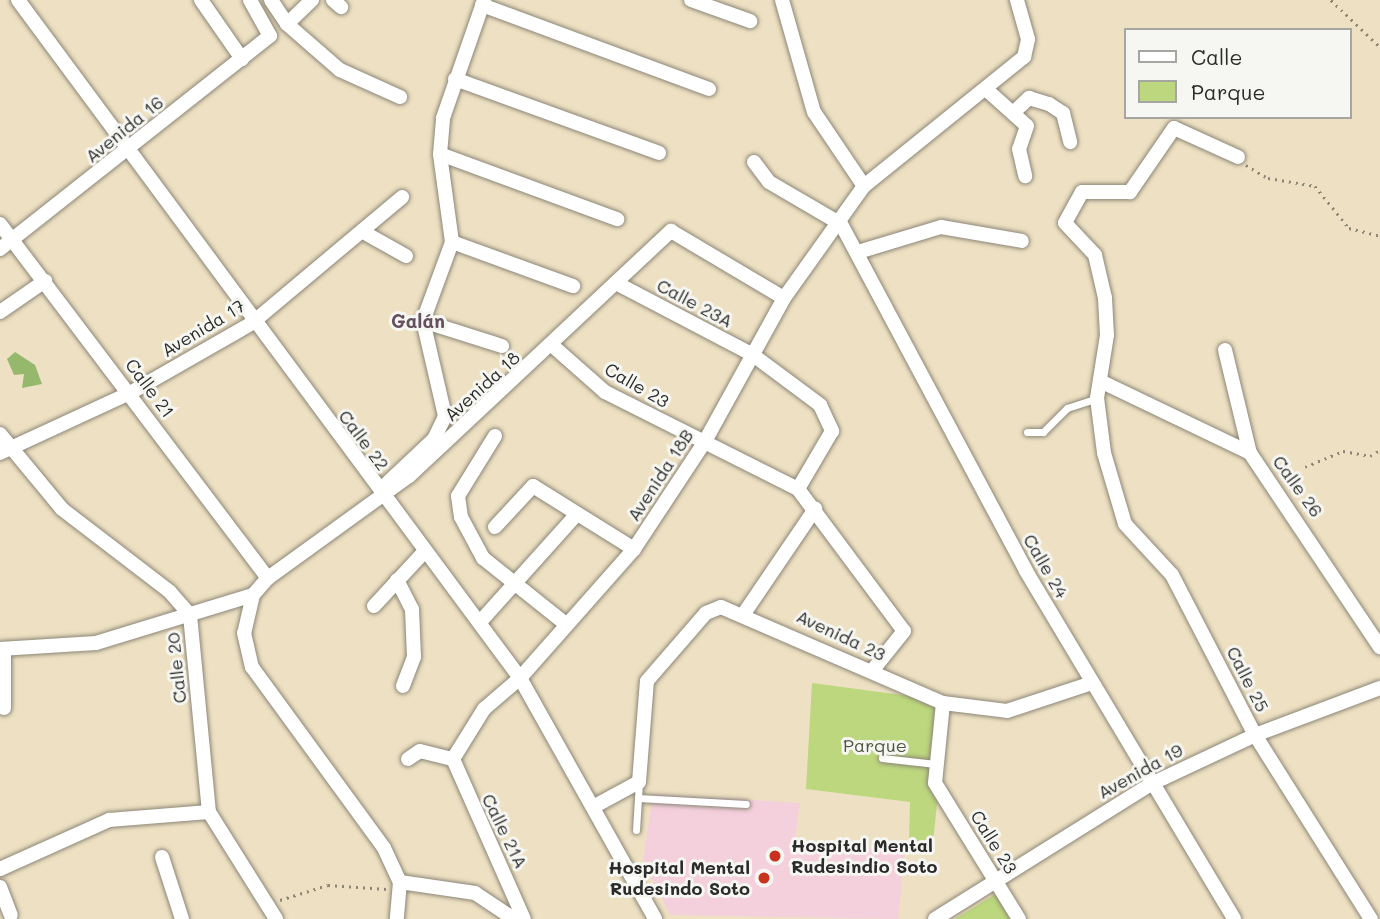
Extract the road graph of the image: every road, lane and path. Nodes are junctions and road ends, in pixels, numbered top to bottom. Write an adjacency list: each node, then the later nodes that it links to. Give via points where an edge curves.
1 (18, 0): 21 (street, Calle 22)
2 (201, 0): 14 (street)
3 (250, 0): 14 (street, Avenida 16, via 270,36)
4 (271, 0): 12 (street)
5 (312, 0): 12 (street)
6 (691, 0): 11 (street)
7 (782, 0): 27 (street, via 814,112)
8 (1017, 0): 17 (street, via 1028,51)
9 (1331, 0): 13 (path)
10 (483, 3): 15 (street); 16 (street)
11 (750, 21)
12 (287, 24): 18 (street, via 340,70)
13 (1380, 47)
14 (242, 59): 21 (street, Avenida 16)
15 (455, 79): 22 (street); 23 (street)
16 (709, 89)
17 (988, 91): 19 (street); 27 (street)
18 (400, 97)
19 (1014, 112): 20 (street, via 1029,98 1049,104 1063,113); 26 (street, via 1027,126 1019,149)
20 (1070, 142)
21 (126, 153): 34 (street, Avenida 16); 46 (street, Calle 22)
22 (659, 153)
23 (440, 155): 29 (street); 36 (street)
24 (1238, 157): 33 (path, via 1268,178 1315,186 1349,228); 51 (street, Calle 25, via 1174,128 1130,192 1082,192 1065,223 1095,255 1105,298)
25 (754, 162): 31 (street, via 769,182)
26 (1025, 176)
27 (864, 186): 31 (street, Avenida 18B)
28 (402, 197): 32 (street, Avenida 17)
29 (617, 219)
30 (0, 224): 34 (street, Calle 21)
31 (841, 224): 38 (street, Calle 24); 43 (street, Avenida 18B)
32 (365, 233): 39 (street); 46 (street, Avenida 17)
33 (1380, 236)
34 (13, 240): 37 (street, Avenida 16); 40 (street, Calle 21)
35 (1022, 241): 38 (street, via 941,226)
36 (452, 242): 42 (street); 45 (street)
37 (0, 248)
38 (858, 252): 82 (street, Calle 24, via 874,294)
39 (406, 256)
40 (45, 281): 44 (street); 52 (street, Calle 21)
41 (618, 284): 43 (street, Avenida 18, via 660,237 680,231); 48 (street, Avenida 18); 50 (street, Calle 23A)
42 (573, 286)
43 (784, 298): 50 (street, Avenida 18B)
44 (0, 312)
45 (423, 321): 47 (street); 63 (street, via 445,416 434,439)
46 (252, 323): 52 (street, Avenida 17); 63 (street, Calle 22)
47 (502, 346)
48 (554, 347): 57 (street, Calle 23, via 605,392); 63 (street, Avenida 18, via 409,476)
49 (1224, 350): 60 (street)
50 (753, 355): 57 (street, Avenida 18B); 62 (street, via 806,393 831,420 824,450)
51 (1100, 381): 53 (street, Calle 25); 60 (street, Calle 26)
52 (130, 393): 58 (street, Avenida 17); 69 (street, Calle 21)
53 (1097, 398): 54 (lane, via 1067,408 1043,432); 87 (street, Calle 25, via 1104,453 1125,524 1172,575)
54 (1027, 432)
55 (0, 434): 58 (street, Calle 20)
56 (495, 436): 71 (street, via 458,496 483,558)
57 (704, 443): 62 (street, Calle 23); 67 (street, Avenida 18B)
58 (6, 450): 75 (street, Calle 20, via 62,509 170,592)
59 (1380, 450): 61 (path, via 1370,456 1343,451)
60 (1250, 453): 78 (street, Calle 26)
61 (1305, 467)
62 (798, 489): 64 (street, Calle 23)
63 (380, 492): 68 (street, Calle 22); 69 (street, Avenida 18)
64 (815, 509): 74 (street); 80 (street, via 904,631)
65 (575, 516): 66 (street, via 533,486); 67 (street); 71 (street)
66 (495, 527)
67 (634, 549): 77 (street, Avenida 18B)
68 (425, 551): 70 (street); 76 (street, Calle 22)
69 (268, 578): 72 (street, Avenida 18)
70 (397, 580): 73 (street); 83 (street, via 412,609 414,657)
71 (516, 583): 76 (street); 77 (street)
72 (253, 595): 75 (street); 102 (street, via 244,633 252,667 384,848)
73 (374, 606)
74 (745, 612): 80 (street, Avenida 23); 92 (street, Avenida 23, via 721,607 706,613 647,681)
75 (190, 615): 79 (street, via 96,643); 97 (street, Calle 20)
76 (480, 622): 81 (street, Calle 22)
77 (567, 625): 81 (street, Avenida 18B)
78 (1380, 647)
79 (2, 649): 86 (street)
80 (872, 671): 85 (street, Avenida 23)
81 (520, 678): 89 (street, Avenida 18B, via 484,709); 96 (street, Calle 22)
82 (1092, 683): 85 (street, Avenida 23, via 1007,711); 93 (street, Calle 24)
83 (403, 686)
84 (1380, 688): 87 (street, Avenida 19)
85 (943, 704): 91 (street, Calle 23)
86 (4, 708)
87 (1255, 735): 93 (street, Avenida 19); 106 (street, Calle 25)
88 (882, 758): 91 (lane)
89 (453, 759): 90 (street, via 421,751); 112 (street, Calle 21A)
90 (408, 760)
91 (936, 764): 101 (street, Calle 23, via 935,783)
92 (639, 782): 94 (lane); 96 (street)
93 (1151, 784): 101 (street, Avenida 19); 116 (street, Calle 24)
94 (638, 799): 95 (lane); 98 (lane)
95 (746, 804)
96 (593, 807): 113 (street, Calle 22)
97 (209, 811): 100 (street, via 109,820); 105 (street, Calle 20)
98 (636, 830)
99 (162, 857): 108 (street)
100 (0, 869)
101 (996, 882): 114 (street, Avenida 19); 115 (street, Calle 23)
102 (401, 886): 105 (path, via 328,885); 110 (street); 111 (street, via 475,894)
103 (0, 887): 107 (street)
104 (0, 904): 107 (street)
105 (267, 904): 109 (street, Calle 20)
106 (1371, 915)
107 (12, 917)
108 (181, 919)
109 (276, 919)
110 (397, 919)
111 (514, 919)
112 (524, 919)
113 (655, 919)
114 (935, 919)
115 (1018, 919)
116 (1234, 919)

